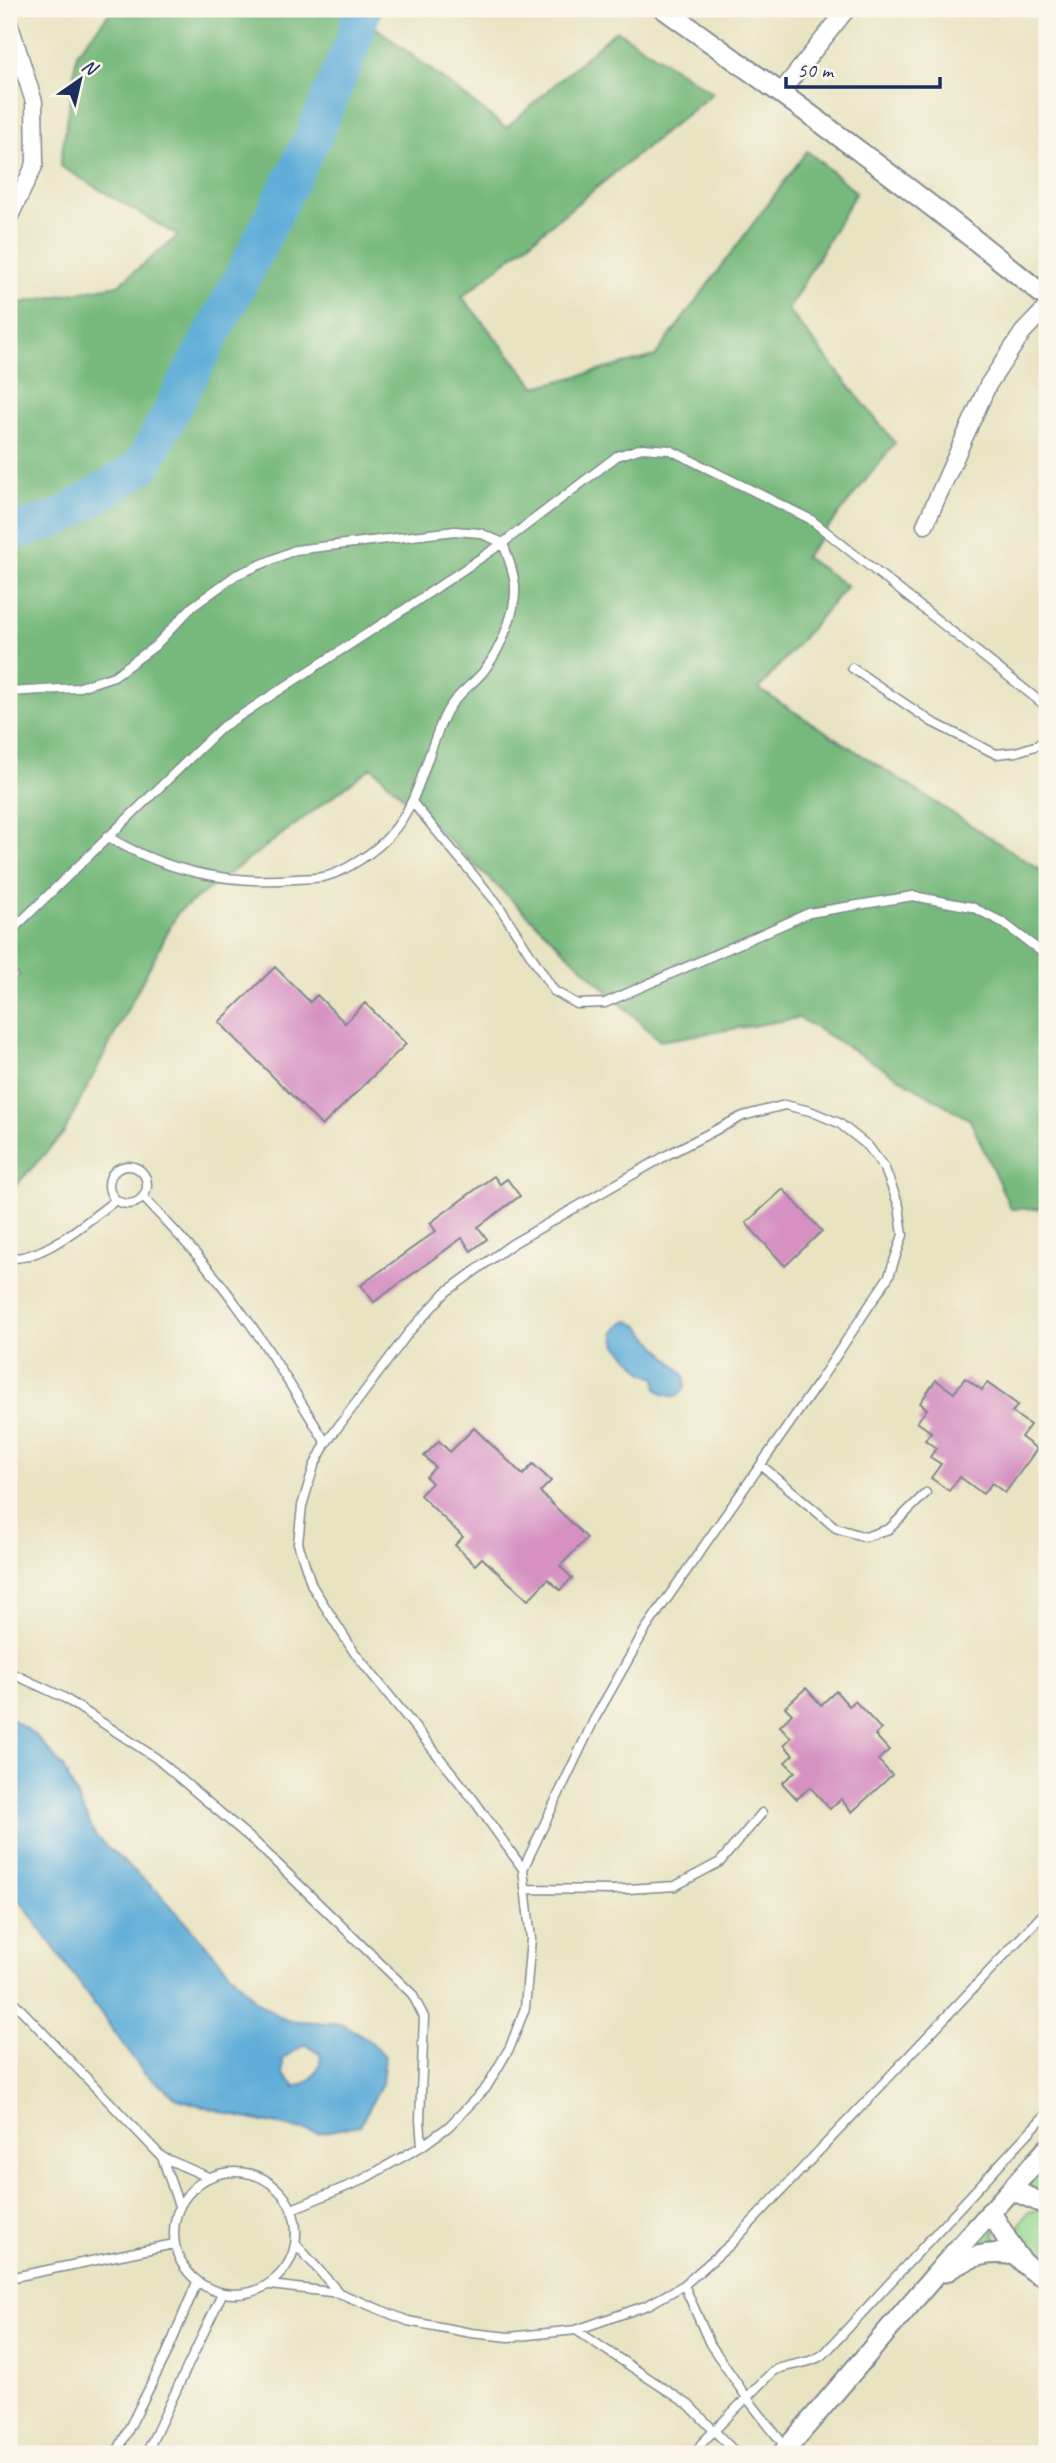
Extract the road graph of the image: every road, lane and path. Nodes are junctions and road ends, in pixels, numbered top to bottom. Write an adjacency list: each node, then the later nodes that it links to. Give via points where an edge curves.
1 (664, 9): 4 (street)
2 (847, 9): 4 (street)
3 (9, 22): 5 (street, via 34,102 35,164)
4 (781, 92): 6 (street)
5 (9, 218)
6 (1047, 298)
7 (1047, 307): 8 (street, via 1023,332 988,385)
8 (925, 525)
9 (503, 543): 11 (lane, via 480,533 456,531 295,550 236,575 114,676 77,688); 12 (lane, via 618,456 642,448 670,450 810,519); 14 (lane, via 515,581 504,635 484,670 449,709); 15 (lane, via 221,728)
10 (852, 668): 13 (lane, via 932,722 996,754 1038,745)
11 (9, 692)
12 (1047, 707)
13 (1047, 736)
14 (412, 802): 15 (lane, via 390,835 366,856 327,876 276,881 217,878 163,864); 17 (lane, via 497,903 554,991 577,1004 605,1003 809,913 913,896 972,906)
15 (107, 836): 16 (lane)
16 (9, 933)
17 (1047, 956)
18 (143, 1197): 19 (lane, via 127,1204); 19 (lane, via 147,1187 144,1175 124,1167 114,1173 109,1184); 21 (lane, via 234,1301)
19 (116, 1200): 20 (lane, via 42,1251)
20 (9, 1258)
21 (327, 1443): 22 (lane, via 409,1332 446,1292 512,1244 667,1155 743,1116 785,1105 839,1123 868,1146 886,1169 903,1235 889,1276); 26 (lane, via 306,1493 298,1544 312,1586 354,1652 473,1798)
22 (761, 1465): 23 (lane, via 836,1528 865,1537 889,1530); 26 (lane, via 645,1630 594,1720)
23 (926, 1493)
24 (9, 1672): 31 (lane, via 63,1697 156,1758 256,1843 412,1994 424,2017)
25 (762, 1813): 27 (lane, via 720,1863 675,1886)
26 (523, 1869): 27 (lane)
27 (525, 1889): 31 (lane, via 531,1939 525,2008 510,2047 486,2088)
28 (1047, 1910): 48 (lane, via 749,2225)
29 (9, 1997): 33 (lane)
30 (1047, 2113): 52 (lane, via 824,2354 773,2371)
31 (422, 2146): 38 (lane, via 360,2181)
32 (1047, 2149): 35 (street)
33 (162, 2157): 34 (lane); 37 (lane)
34 (208, 2177): 37 (lane, via 191,2189); 38 (lane, via 247,2173 266,2180)
35 (1012, 2190): 36 (street); 39 (street)
36 (1047, 2205)
37 (179, 2206): 40 (lane)
38 (292, 2209): 41 (lane)
39 (990, 2212): 42 (street); 45 (street)
40 (174, 2244): 43 (lane); 46 (lane)
41 (296, 2244): 47 (lane, via 286,2266); 49 (lane)
42 (1014, 2255): 44 (street); 45 (street, via 995,2252 967,2258)
43 (9, 2278)
44 (1047, 2278)
45 (932, 2280): 54 (street)
46 (197, 2282): 50 (lane); 55 (lane)
47 (270, 2284): 49 (lane); 50 (lane, via 255,2292)
48 (684, 2285): 51 (lane, via 648,2305); 52 (lane, via 710,2344)
49 (339, 2293): 51 (lane, via 408,2321 471,2333 509,2337)
50 (222, 2294): 56 (lane)
51 (576, 2330): 53 (lane, via 680,2399)
52 (747, 2398): 53 (lane); 54 (lane)
53 (715, 2431): 57 (lane); 58 (lane)
54 (786, 2452)
55 (116, 2454)
56 (146, 2454)
57 (696, 2454)
58 (737, 2454)

